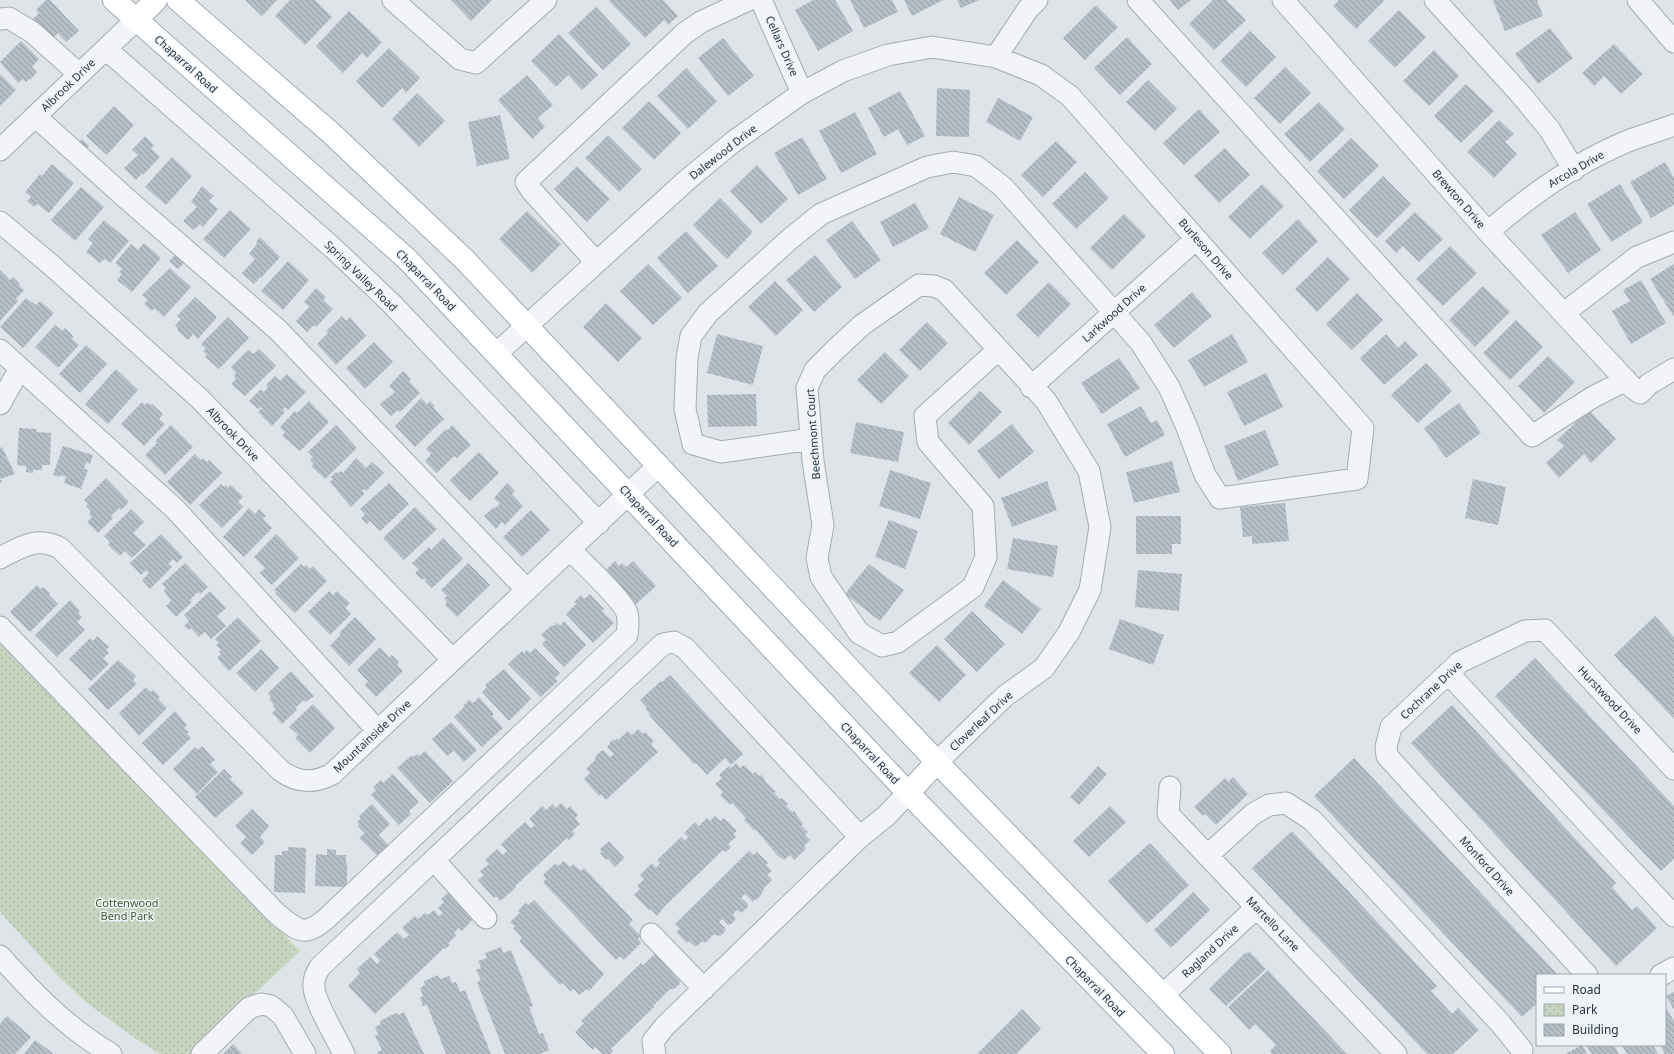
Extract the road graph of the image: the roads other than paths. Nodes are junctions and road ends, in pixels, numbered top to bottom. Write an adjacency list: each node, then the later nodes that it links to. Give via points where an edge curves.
1 (114, 0): 14 (main road, Chaparral Road)
2 (156, 0): 14 (main road)
3 (178, 0): 31 (main road, via 331,133 464,259)
4 (393, 0): 5 (street, via 460,60 476,63)
5 (546, 0)
6 (748, 0): 28 (street, via 701,22 685,33 526,182)
7 (761, 0): 19 (street, Cellars Drive)
8 (1037, 0): 17 (street, via 1028,9)
9 (1138, 0): 37 (street, via 1532,436 1593,397)
10 (1283, 0): 25 (street, Brewton Drive)
11 (1435, 0): 23 (street, via 1550,130)
12 (1638, 0): 15 (street)
13 (0, 19): 18 (street, via 9,18 32,32)
14 (136, 20): 16 (street, Albrook Drive); 34 (main road, Chaparral Road, via 407,259)
15 (1674, 42)
16 (106, 49): 18 (street, Albrook Drive); 43 (street, Spring Valley Road, via 333,248 391,303)
17 (996, 57): 19 (street, Dalewood Drive, via 932,47 888,54 843,71); 26 (street, Burleson Drive, via 1041,75 1070,96)
18 (79, 74): 20 (street, Albrook Drive)
19 (802, 93): 28 (street, Dalewood Drive, via 733,142)
20 (35, 116): 22 (street, Albrook Drive); 46 (street, via 278,330)
21 (1674, 125): 23 (street, Arcola Drive, via 1627,142)
22 (0, 150)
23 (1574, 170): 25 (street, Arcola Drive, via 1543,188)
24 (0, 222): 49 (street, Albrook Drive, via 200,400)
25 (1488, 232): 30 (street, Brewton Drive)
26 (1196, 239): 29 (street, Larkwood Drive); 29 (street, Burleson Drive, via 1363,428 1357,479 1220,498 1205,475 1169,387 1141,344)
27 (1674, 242): 30 (street, via 1637,257)
28 (596, 262): 31 (street, Dalewood Drive)
29 (1113, 313): 38 (street, Larkwood Drive); 40 (street, via 1003,187 976,166 953,162 927,167 821,214 708,313 691,336 687,358 685,409 693,444 721,452)
30 (1564, 314): 37 (street, Brewton Drive)
31 (526, 326): 34 (street, Dalewood Drive); 41 (main road)
32 (0, 350): 35 (street)
33 (998, 350): 38 (street, Beechmont Court); 40 (street, Beechmont Court, via 944,290 919,285 862,325 815,370 807,388); 40 (street, Beechmont Court, via 926,416 928,442 983,506 986,556 972,587 898,642 882,646 859,633 821,577 817,558 823,525)
34 (497, 353): 42 (main road, Chaparral Road)
35 (20, 368): 39 (street); 51 (street, via 174,509)
36 (1674, 368): 37 (street, via 1649,384)
37 (1633, 386)
38 (1031, 387): 53 (street, Cloverleaf Drive, via 1046,401 1089,471 1100,527 1090,590 1069,632 1044,668 1005,696)
39 (0, 404)
40 (811, 439)
41 (658, 466): 42 (street, Mountainside Drive); 53 (main road)
42 (629, 494): 43 (street, Mountainside Drive); 56 (main road, Chaparral Road)
43 (599, 523): 44 (street, Mountainside Drive)
44 (570, 550): 46 (street, Mountainside Drive); 47 (street, via 614,595 626,612 629,625 626,635 327,918 317,927 305,931 293,927 278,914)
45 (0, 558): 51 (street, Mountainside Drive, via 33,542 52,544 60,548 289,777 300,781 322,780 332,774)
46 (527, 590): 49 (street, Mountainside Drive)
47 (0, 628)
48 (1545, 630): 50 (street, Cochrane Drive, via 1525,630 1460,662); 54 (street, Hurstwood Drive)
49 (453, 660): 51 (street, Mountainside Drive)
50 (1448, 673): 52 (street, Cochrane Drive, via 1391,727 1386,747); 61 (street)
51 (378, 731)
52 (1387, 756): 66 (street, Monford Drive)
53 (938, 762): 56 (main road); 69 (main road)
54 (1674, 769)
55 (1170, 787): 58 (street, Martello Lane, via 1168,814)
56 (908, 793): 57 (street, via 886,816); 76 (main road, Chaparral Road)
57 (860, 837): 59 (street, via 685,648 668,642 658,647); 68 (street)
58 (1208, 855): 60 (street, Martello Lane); 70 (street, via 1253,814 1269,805 1286,803 1312,820)
59 (434, 860): 62 (street); 74 (street, via 317,972 314,982 316,994)
60 (1257, 907): 69 (street, Ragland Drive); 78 (street, Martello Lane)
61 (1674, 916)
62 (486, 918)
63 (651, 934): 68 (street)
64 (0, 956): 71 (street, via 65,1023)
65 (1674, 968): 67 (street)
66 (1586, 974)
67 (1663, 974)
68 (704, 989): 75 (street, via 653,1041)
69 (1164, 994): 77 (main road)
70 (1525, 1049)
71 (111, 1054)
72 (202, 1054): 73 (street, via 250,1008 261,1004 271,1006 283,1016)
73 (305, 1054)
74 (344, 1054)
75 (655, 1054)
76 (1163, 1054)
77 (1220, 1054)
78 (1396, 1054)

